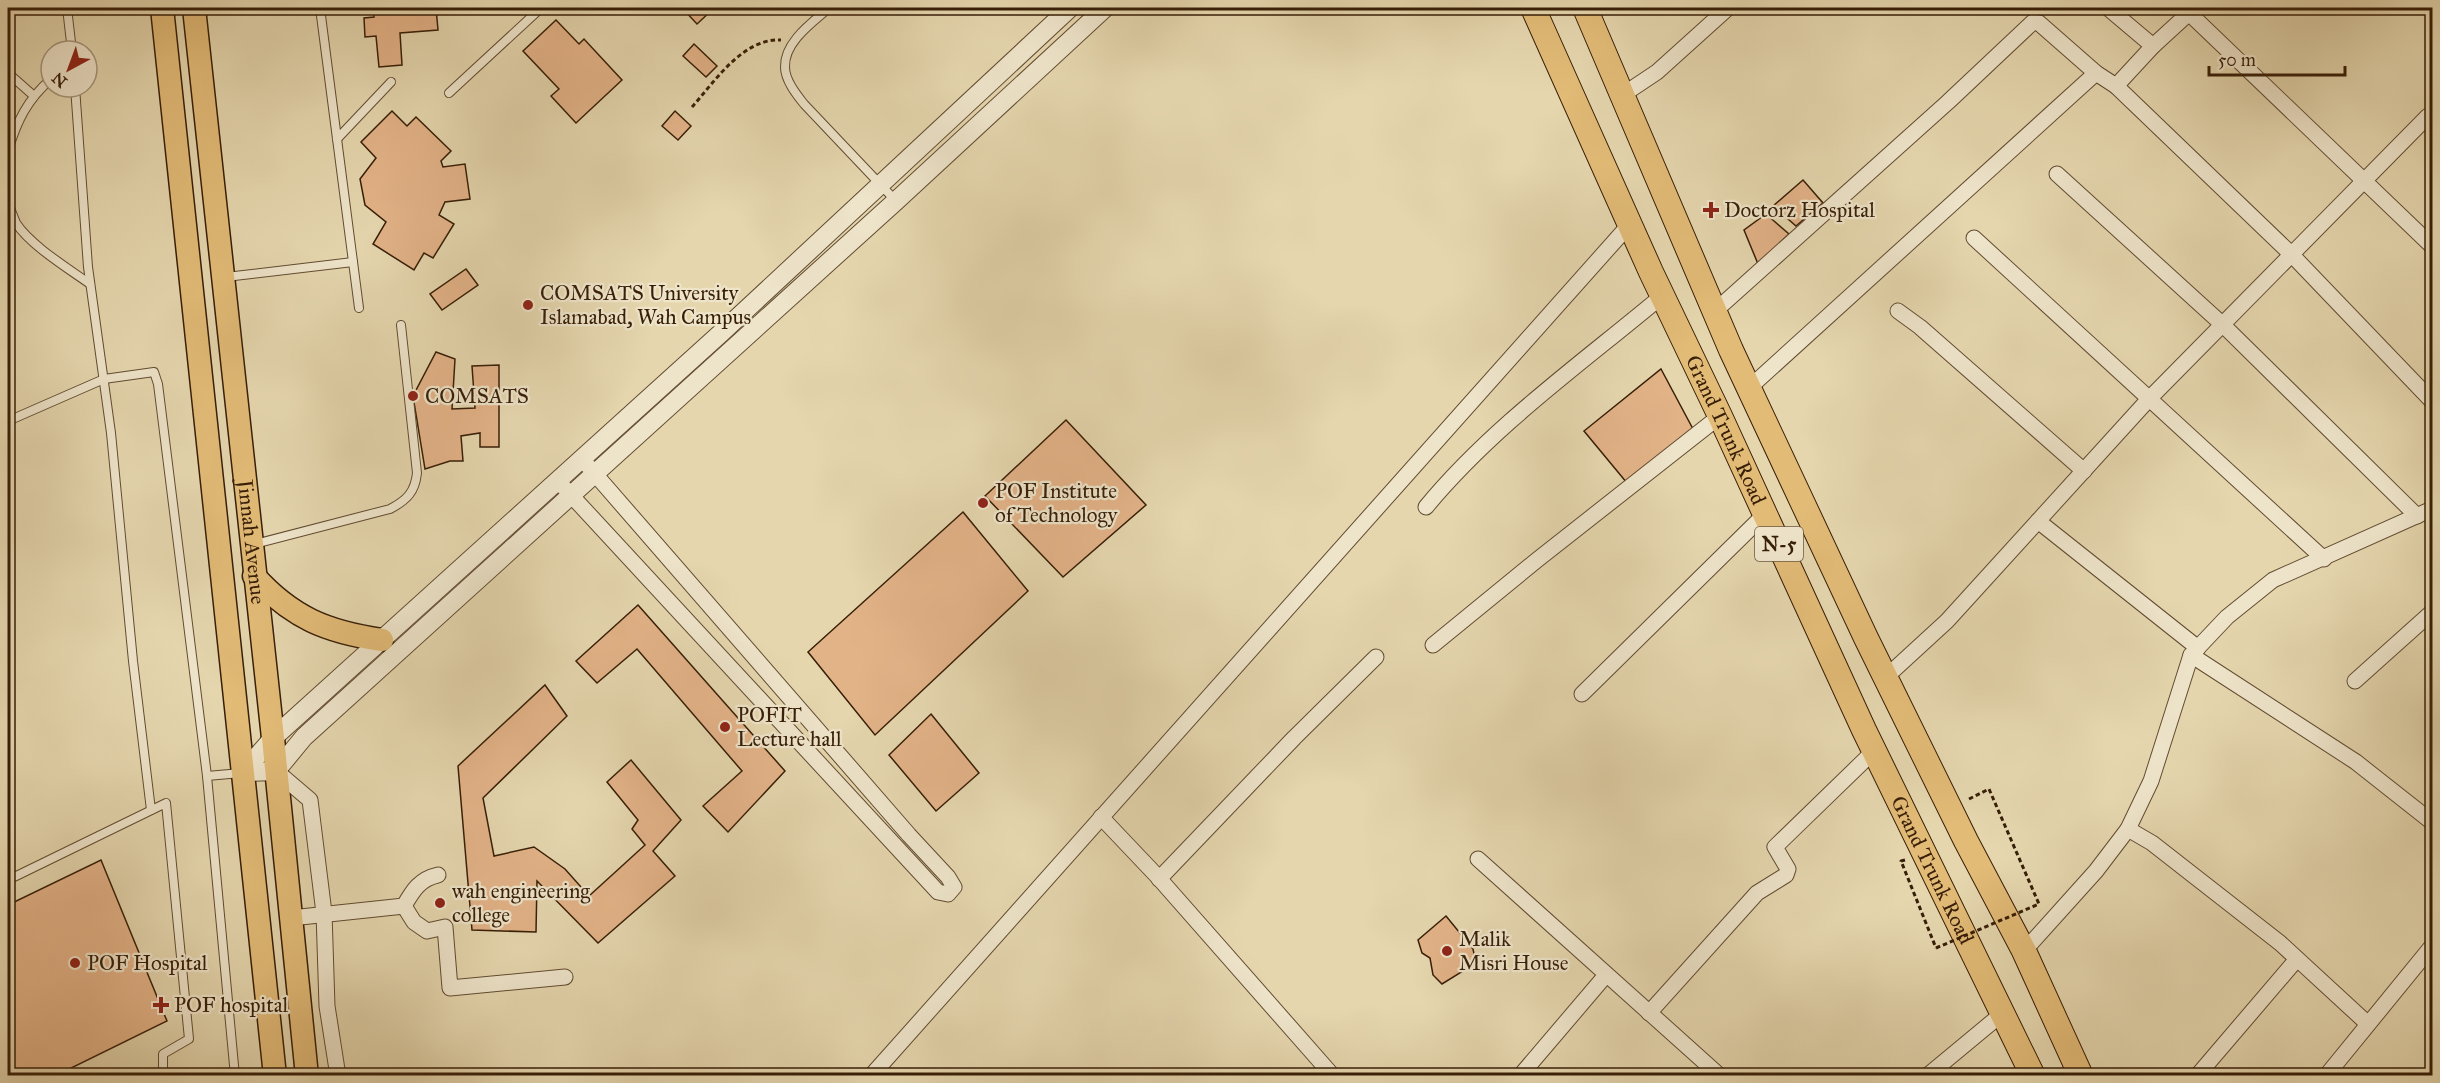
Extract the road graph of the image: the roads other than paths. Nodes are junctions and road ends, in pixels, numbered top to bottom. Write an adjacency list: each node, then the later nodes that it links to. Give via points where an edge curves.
1 (67, 8): 14 (lane)
2 (162, 8): 76 (main road, Jinnah Avenue)
3 (194, 8): 38 (main road, Jinnah Avenue)
4 (320, 8): 26 (lane)
5 (542, 8): 21 (lane)
6 (829, 8): 30 (lane, via 796,40 784,68 791,87 804,104)
7 (1070, 8): 30 (street)
8 (1105, 8): 32 (street)
9 (1533, 8): 33 (highway, Grand Trunk Road / N-5)
10 (1728, 8): 23 (street, via 1657,72)
11 (2108, 8): 15 (street)
12 (1591, 10): 23 (highway, Grand Trunk Road / N-5)
13 (2188, 10): 15 (street); 29 (street)
14 (71, 39)
15 (2153, 46): 19 (street)
16 (2096, 72): 19 (street); 43 (street, via 2033,22); 47 (street)
17 (8, 73): 22 (lane)
18 (391, 82): 26 (lane)
19 (2116, 86): 36 (street)
20 (39, 91): 22 (lane)
21 (449, 93)
22 (34, 96): 27 (lane, via 20,114)
23 (1622, 96): 43 (highway, Grand Trunk Road / N-5)
24 (76, 99): 39 (lane)
25 (2428, 116): 29 (street)
26 (337, 139): 37 (lane)
27 (8, 151)
28 (2057, 174): 44 (street)
29 (2364, 181): 35 (street); 36 (street)
30 (882, 186): 32 (lane); 52 (street)
31 (8, 201): 39 (lane, via 17,224 32,240)
32 (896, 201): 54 (street)
33 (1630, 225): 40 (highway, Grand Trunk Road / N-5); 79 (street)
34 (1974, 238): 48 (street)
35 (2433, 246)
36 (2291, 254): 44 (street); 49 (street)
37 (353, 262): 38 (lane); 41 (lane)
38 (222, 278): 62 (main road, Jinnah Avenue)
39 (90, 284): 46 (lane)
40 (1662, 296): 50 (highway, Grand Trunk Road / N-5); 57 (street, via 1501,430 1449,479)
41 (359, 308)
42 (1898, 311): 53 (street)
43 (1715, 312): 47 (highway, Grand Trunk Road / N-5)
44 (2223, 325): 48 (street); 60 (street)
45 (401, 326): 62 (lane, via 417,473 412,493 390,510)
46 (104, 379): 51 (lane); 77 (lane, via 154,372 158,384); 78 (lane)
47 (1749, 388): 70 (highway, Grand Trunk Road / N-5)
48 (2148, 400): 53 (street); 63 (street)
49 (2433, 401)
50 (1720, 416): 59 (highway, Grand Trunk Road / N-5); 66 (street)
51 (8, 421)
52 (582, 459): 54 (street); 55 (street)
53 (2084, 471): 61 (street)
54 (596, 473): 56 (street); 56 (street, via 948,877 954,888 948,894 938,892)
55 (558, 481): 56 (street); 67 (street)
56 (572, 495): 67 (street)
57 (1426, 507)
58 (2433, 509): 60 (street)
59 (1765, 514): 72 (street); 74 (highway, Grand Trunk Road / N-5)
60 (2417, 516): 63 (street)
61 (2038, 521): 68 (street); 70 (street, via 1947,621)
62 (251, 545): 64 (main road, Jinnah Avenue)
63 (2324, 560): 68 (street, via 2273,580 2227,617)
64 (254, 576): 67 (main road, via 298,616); 73 (main road, Jinnah Avenue)
65 (2433, 612): 71 (street)
66 (1433, 645)
67 (389, 647): 73 (street); 75 (street)
68 (2194, 652): 80 (street, via 2356,762); 81 (street, via 2151,781)
69 (1376, 657): 84 (street)
70 (1886, 677): 90 (highway, Grand Trunk Road / N-5)
71 (2355, 681)
72 (1582, 694)
73 (273, 738): 75 (main road, Jinnah Avenue); 76 (street)
74 (1874, 751): 94 (street, via 1775,847 1788,869 1786,874 1757,893); 95 (highway, Grand Trunk Road / N-5)
75 (276, 771): 76 (street); 87 (street, via 310,800); 88 (main road, Jinnah Avenue)
76 (243, 772): 77 (lane); 99 (main road, Jinnah Avenue)
77 (207, 776): 98 (lane)
78 (151, 810): 85 (lane); 97 (lane, via 166,803 189,1039 163,1054)
79 (1101, 818): 84 (street); 102 (street)
80 (2433, 822)
81 (2128, 829): 90 (street, via 2089,880); 91 (street, via 2152,843)
82 (1478, 859): 92 (street)
83 (438, 876): 86 (street, via 426,878)
84 (1159, 879): 103 (street)
85 (8, 880)
86 (404, 906): 87 (street); 93 (street, via 414,922 427,931 445,927 450,988)
87 (324, 913): 88 (street); 101 (street, via 327,1006)
88 (291, 918): 100 (main road, Jinnah Avenue)
89 (2433, 946): 96 (street)
90 (2024, 951): 108 (highway, Grand Trunk Road / N-5)
91 (2297, 959): 96 (street); 109 (street)
92 (1606, 975): 94 (street); 104 (street)
93 (565, 977)
94 (1649, 1014): 105 (street)
95 (2003, 1014): 106 (street); 107 (highway, Grand Trunk Road / N-5)
96 (2368, 1024): 110 (street)
97 (163, 1076)
98 (235, 1076)
99 (275, 1076)
100 (307, 1076)
101 (338, 1076)
102 (870, 1076)
103 (1333, 1076)
104 (1521, 1076)
105 (1720, 1076)
106 (1927, 1076)
107 (2034, 1076)
108 (2081, 1076)
109 (2197, 1076)
110 (2326, 1076)

